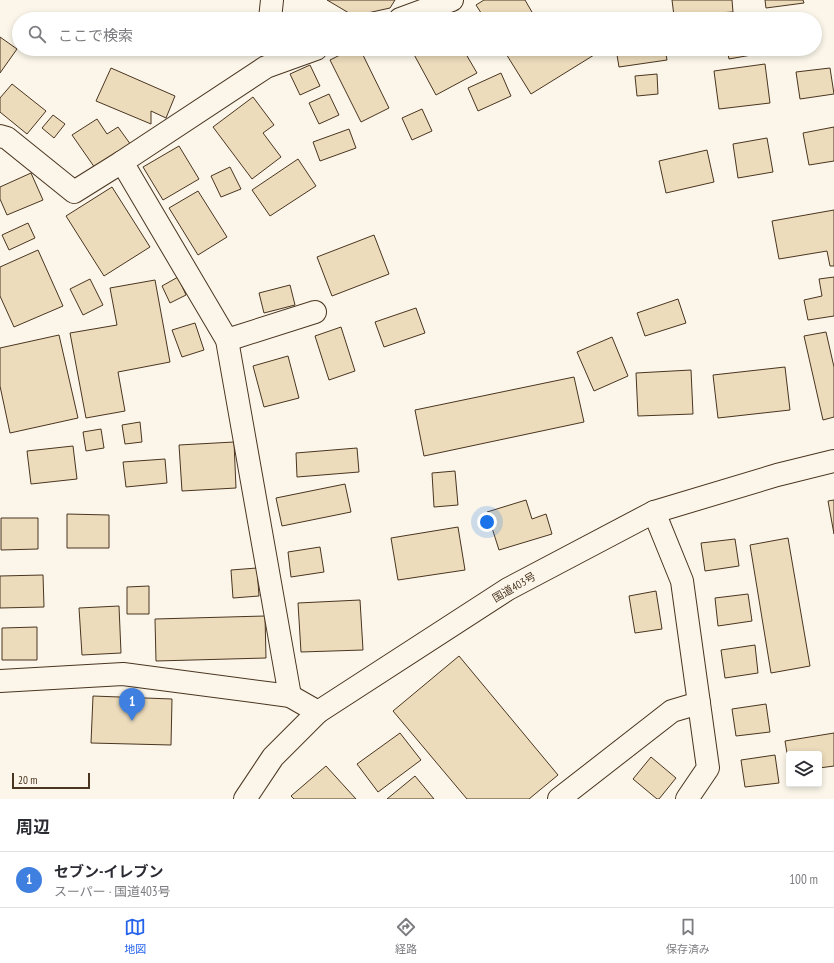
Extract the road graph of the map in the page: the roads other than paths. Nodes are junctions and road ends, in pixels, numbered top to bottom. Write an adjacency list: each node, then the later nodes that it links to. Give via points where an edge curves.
1 (272, 0): 3 (main road)
2 (452, 0): 4 (main road)
3 (271, 12)
4 (419, 12)
5 (278, 56): 6 (main road)
6 (267, 58): 8 (main road)
7 (0, 136): 8 (main road, via 7,138 74,192)
8 (122, 162): 10 (main road)
9 (315, 312): 10 (main road)
10 (227, 340): 14 (main road)
11 (834, 461): 12 (main road, 国道403号, via 776,475)
12 (654, 512): 15 (main road, via 682,581); 16 (main road, 国道403号, via 508,589)
13 (0, 681): 14 (main road, via 123,674)
14 (290, 696): 16 (main road)
15 (699, 703): 18 (main road, via 672,711); 19 (main road, via 708,768)
16 (318, 712): 17 (main road, 国道403号, via 273,757)
17 (245, 799)
18 (560, 799)
19 (687, 799)

